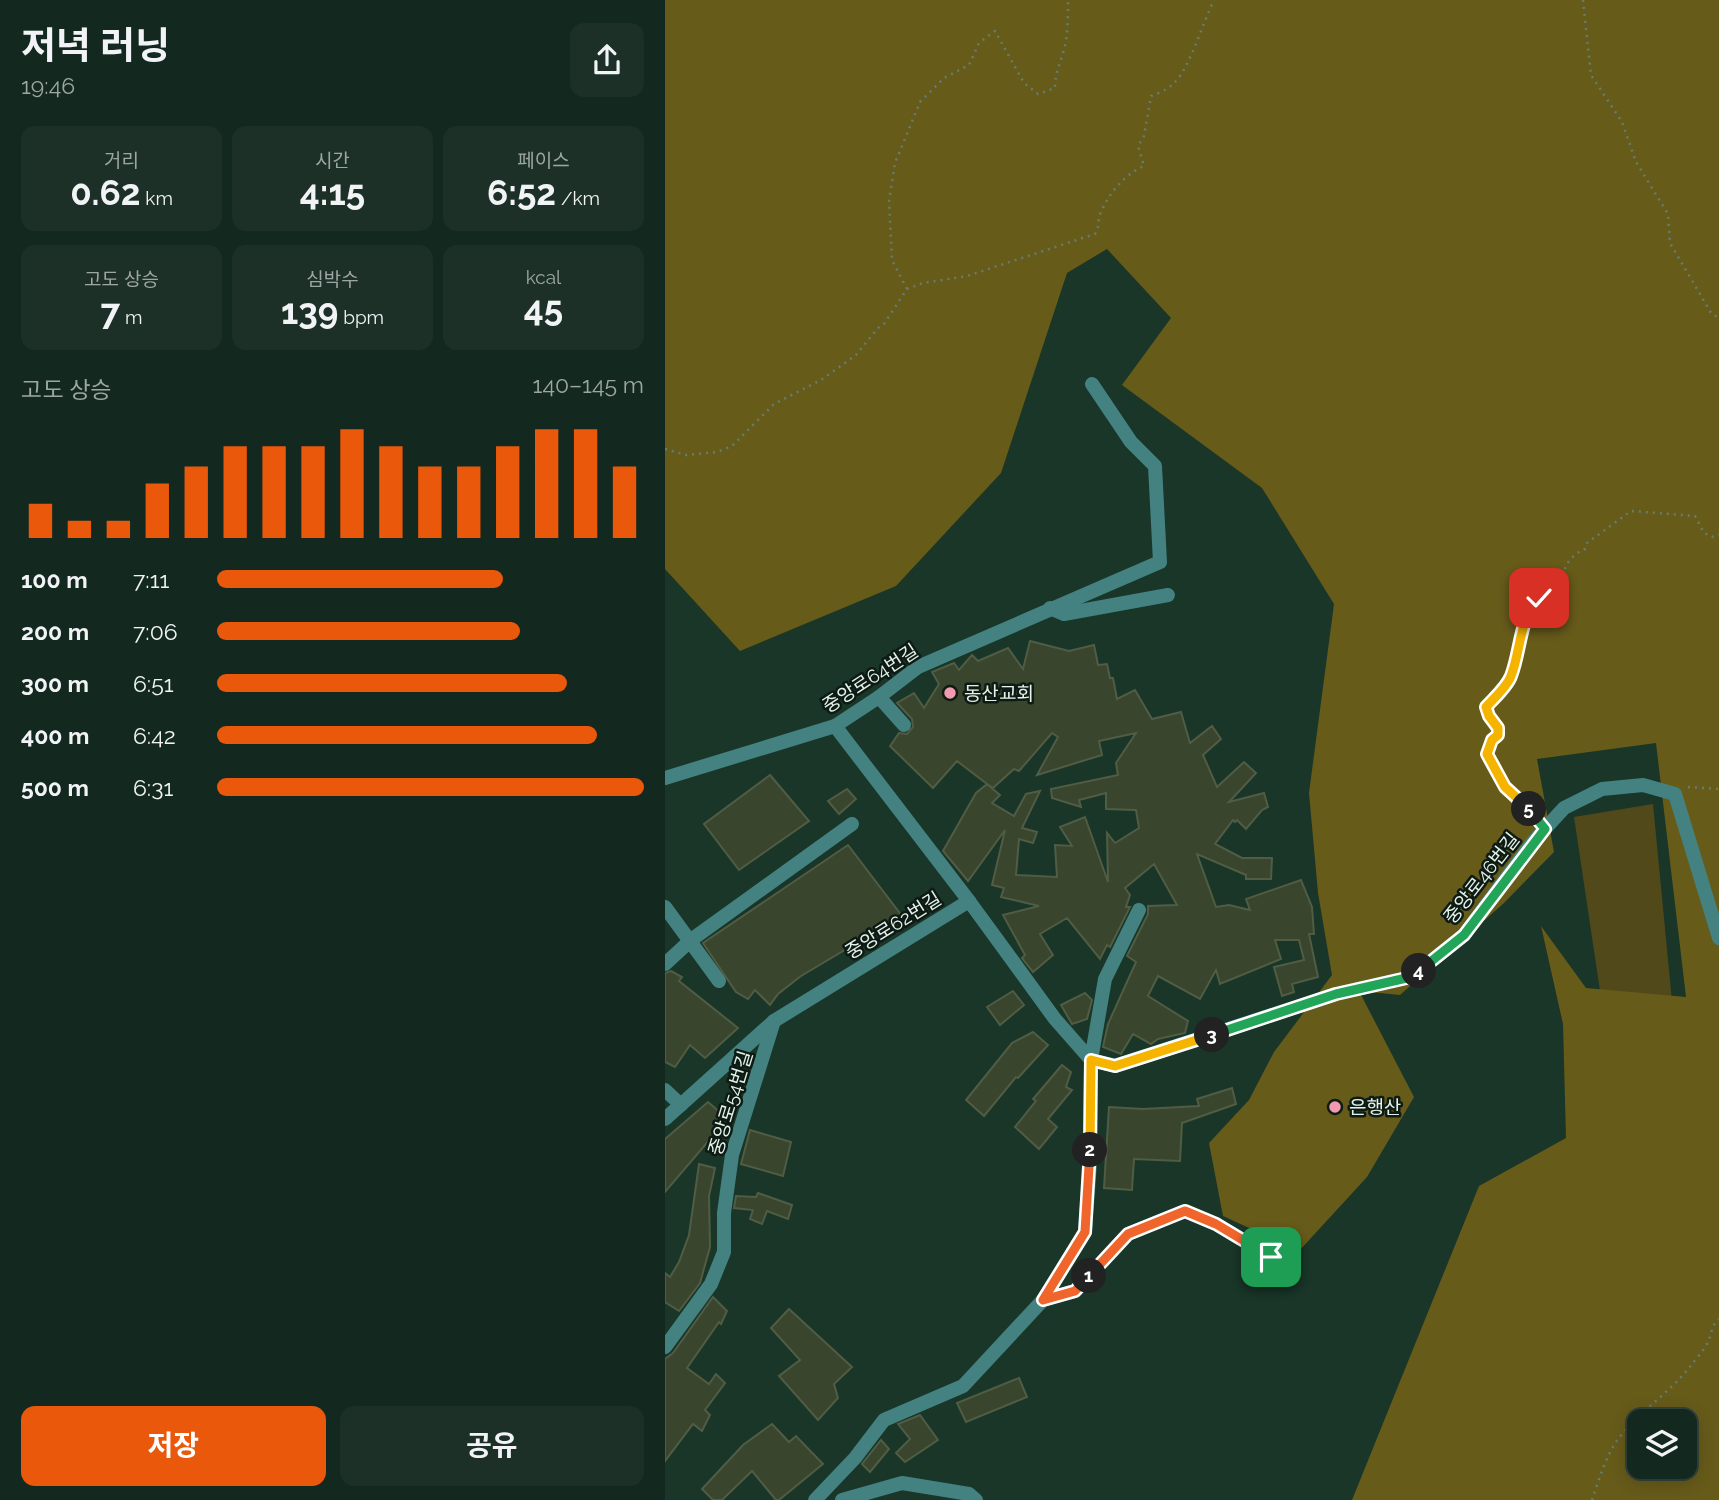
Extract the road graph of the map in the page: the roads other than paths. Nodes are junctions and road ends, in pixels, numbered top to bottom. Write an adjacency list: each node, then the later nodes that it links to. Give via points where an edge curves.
1 (1092, 384): 3 (street, 중앙로64번길, via 1131,442 1155,466 1160,562)
2 (1168, 595): 3 (street, 중앙로64번길, via 1064,614)
3 (1050, 608): 4 (street, 중앙로64번길, via 918,667)
4 (879, 697): 5 (street); 6 (street, 중앙로64번길)
5 (904, 725)
6 (835, 726): 7 (street, 중앙로64번길); 9 (street)
7 (665, 778)
8 (852, 824): 13 (street)
9 (968, 901): 16 (street, 중앙로62번길); 17 (street, 중앙로62번길)
10 (665, 907): 13 (street)
11 (1139, 910): 17 (street, via 1105,979)
12 (1719, 938): 17 (street, 중앙로46번길, via 1675,794 1643,785 1602,789 1565,808 1464,935 1411,977 1336,994 1115,1066)
13 (691, 940): 14 (street); 15 (street)
14 (665, 964)
15 (719, 981)
16 (774, 1021): 19 (street, 중앙로62번길); 23 (street, 중앙로54번길, via 732,1155 723,1213 725,1252 711,1284)
17 (1091, 1060): 22 (street, via 1085,1232)
18 (665, 1090): 19 (street)
19 (681, 1105): 20 (street, 중앙로62번길)
20 (665, 1119)
21 (1271, 1257): 22 (street, via 1185,1211 1128,1234 1075,1291)
22 (1043, 1300): 24 (street, via 963,1386 884,1420)
23 (665, 1347)
24 (819, 1499)
25 (842, 1500): 26 (street, via 902,1483 969,1494)
26 (976, 1500)

